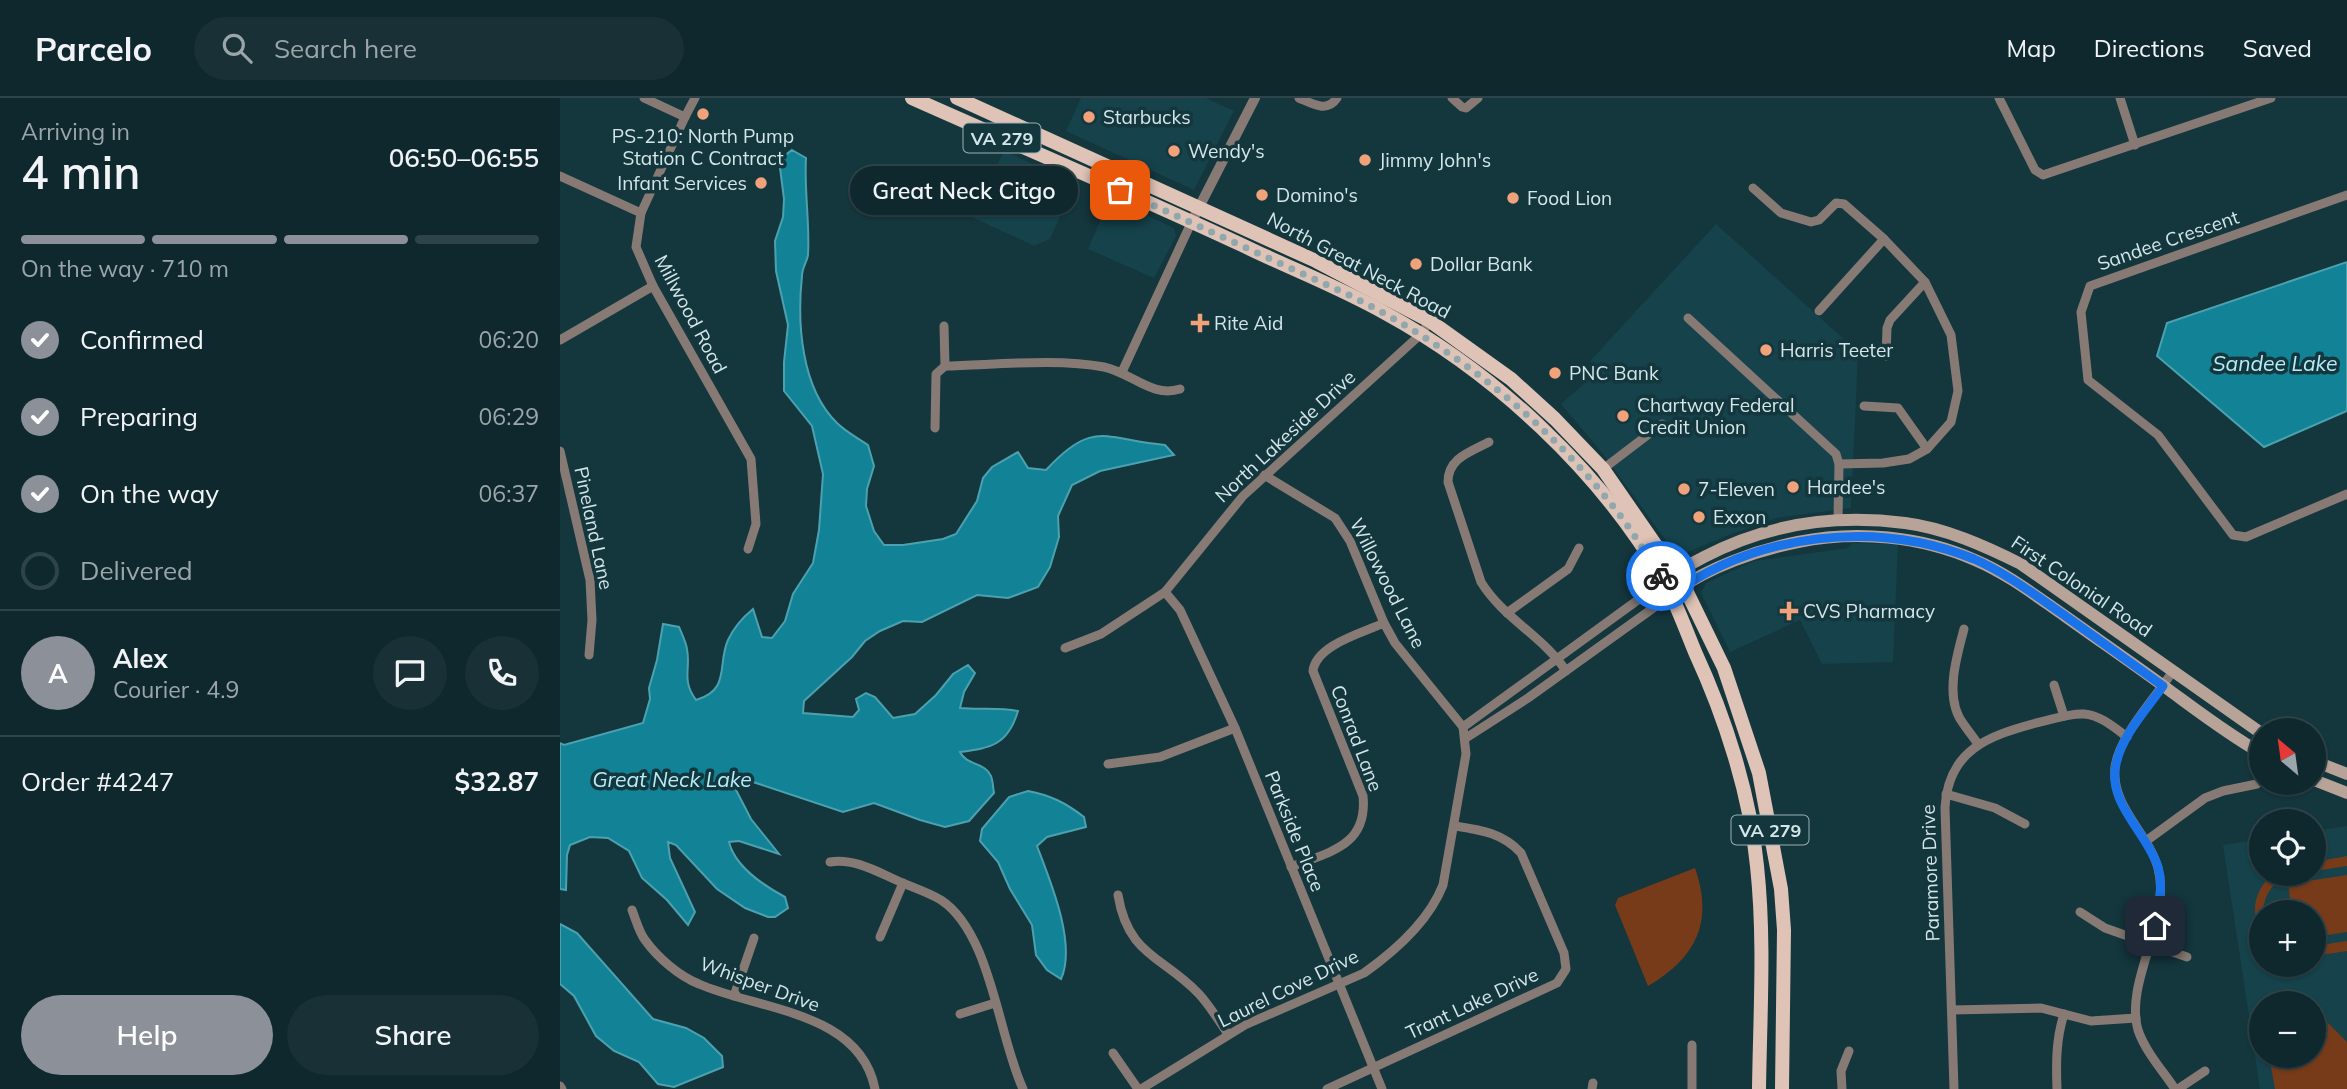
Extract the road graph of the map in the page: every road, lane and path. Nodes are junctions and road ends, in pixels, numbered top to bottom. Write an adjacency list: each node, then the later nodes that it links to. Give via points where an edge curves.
1 (644, 98): 13 (street)
2 (695, 98): 13 (street, Millwood Road)
3 (912, 98): 20 (main road, North Great Neck Road / VA 279)
4 (957, 98): 18 (main road, North Great Neck Road / VA 279)
5 (1255, 98): 18 (street)
6 (1299, 98): 7 (street, via 1319,107)
7 (1337, 98)
8 (1452, 98): 9 (street, via 1466,108)
9 (1478, 98)
10 (1998, 98): 14 (street, via 2035,170 2043,175)
11 (2120, 98): 14 (street)
12 (2271, 98): 14 (street)
13 (685, 117): 19 (street, Millwood Road)
14 (2135, 145)
15 (560, 177): 19 (street)
16 (1754, 188): 21 (street, via 1781,213 1811,222 1836,203 1844,204)
17 (2347, 195): 43 (street, Sandee Crescent, via 2090,286 2081,312 2088,380 2158,435 2233,535 2246,537)
18 (1200, 207): 20 (street); 26 (main road, North Great Neck Road / VA 279)
19 (641, 213): 23 (street, Millwood Road, via 636,247)
20 (1192, 221): 28 (main road, North Great Neck Road / VA 279); 32 (street)
21 (1884, 239): 22 (street); 24 (street)
22 (1925, 282): 30 (street, via 1890,320); 38 (street, via 1951,335 1958,391 1951,422)
23 (653, 286): 29 (street); 46 (street, Millwood Road, via 751,459 756,524)
24 (1819, 311)
25 (1688, 318): 40 (street, via 1836,454)
26 (1430, 321): 28 (street, North Lakeside Drive); 41 (main road, North Great Neck Road / VA 279, via 1511,379)
27 (944, 326): 31 (street)
28 (1421, 334): 42 (street, North Lakeside Drive); 48 (main road, North Great Neck Road / VA 279, via 1503,394 1584,473 1623,519)
29 (560, 340)
30 (1886, 356)
31 (945, 366): 32 (street, via 1079,364); 36 (street, via 936,374)
32 (1122, 372): 33 (street, via 1159,391)
33 (1180, 389)
34 (1864, 406): 38 (street, via 1898,408)
35 (1662, 424): 41 (street)
36 (934, 428)
37 (1489, 442): 52 (street, via 1451,465 1448,482 1481,583)
38 (1927, 449): 40 (street, via 1909,459)
39 (560, 451): 56 (street, Pineland Lane, via 590,580)
40 (1839, 464): 44 (street)
41 (1603, 469): 47 (main road, North Great Neck Road / VA 279)
42 (1264, 475): 50 (street, North Lakeside Drive); 53 (street, Willowood Lane, via 1335,518 1350,541)
43 (2347, 494)
44 (1838, 519): 47 (main road, First Colonial Road, via 1737,540); 59 (main road, First Colonial Road, via 1908,523 1977,542 2021,564)
45 (1579, 548): 52 (street, via 1568,569)
46 (748, 549)
47 (1676, 572): 48 (main road, First Colonial Road); 49 (main road, North Great Neck Road / VA 279)
48 (1664, 582): 51 (main road, North Great Neck Road / VA 279); 57 (street)
49 (1684, 586): 51 (main road, First Colonial Road); 61 (main road, First Colonial Road, via 1757,552 1810,539 1884,537 1925,544 1973,559 2021,585); 110 (main road, North Great Neck Road / VA 279, via 1724,668 1759,773 1779,876 1784,930)
50 (1165, 592): 55 (street, North Lakeside Drive, via 1101,634); 65 (street, Parkside Place, via 1180,610)
51 (1670, 596): 58 (street); 109 (main road, North Great Neck Road / VA 279, via 1717,701 1741,783 1757,864)
52 (1507, 613): 57 (street)
53 (1384, 623): 64 (street, Willowood Lane, via 1406,660); 81 (street, Conrad Lane, via 1328,648 1314,664 1312,671 1363,796 1364,809 1349,842)
54 (1964, 629): 68 (street, via 1953,699 1958,716)
55 (1065, 648)
56 (590, 655)
57 (1559, 659): 58 (street); 64 (street)
58 (1566, 671): 67 (street)
59 (2173, 671): 61 (street); 63 (main road, First Colonial Road)
60 (2054, 685): 62 (street)
61 (2163, 686): 66 (street); 69 (main road, First Colonial Road)
62 (2064, 716): 66 (street, Paramore Drive, via 2096,716); 68 (street, Paramore Drive, via 2000,733)
63 (2249, 725)
64 (1463, 727): 67 (street, Laurel Cove Drive)
65 (1235, 728): 70 (street, via 1160,757); 81 (street, Parkside Place)
66 (2127, 737): 79 (street, via 2116,765 2115,788)
67 (1466, 738): 78 (street, Laurel Cove Drive)
68 (1978, 744): 76 (street, Paramore Drive, via 1960,762)
69 (2249, 745)
70 (1108, 764)
71 (2326, 766): 72 (main road)
72 (2347, 774)
73 (2326, 785): 75 (main road)
74 (2249, 786): 79 (street, via 2205,798)
75 (2347, 793)
76 (1946, 794): 77 (street, via 1995,808); 93 (street, Paramore Drive)
77 (2025, 824)
78 (1455, 825): 90 (street, Laurel Cove Drive, via 1443,886 1434,906 1376,964); 101 (street, Trant Lake Drive, via 1483,830 1521,853 1567,964 1557,983)
79 (2146, 841): 88 (street, via 2161,887)
80 (830, 862): 82 (street, via 852,863)
81 (1291, 867): 90 (street, Parkside Place)
82 (902, 883): 86 (street); 92 (street, via 940,899 961,919 976,944)
83 (1118, 894): 97 (street, via 1122,916 1140,946 1199,994)
84 (632, 911): 91 (street, Whisper Drive, via 644,939 673,969)
85 (2080, 912): 88 (street, via 2105,928)
86 (880, 937)
87 (754, 938): 91 (street)
88 (2151, 945): 89 (street); 96 (street, via 2136,997)
89 (2187, 957)
90 (1339, 985): 97 (street, Laurel Cove Drive); 101 (street, Parkside Place)
91 (734, 996): 103 (street, Whisper Drive, via 813,1020 847,1040 872,1075)
92 (995, 1003): 94 (street); 104 (street)
93 (1952, 1010): 95 (street, via 2041,1008); 112 (street, Paramore Drive)
94 (960, 1014)
95 (2064, 1014): 96 (street, via 2091,1021); 113 (street, via 2056,1049)
96 (2136, 1018): 114 (street, via 2143,1041)
97 (1228, 1034): 105 (street, Laurel Cove Drive)
98 (1692, 1045): 108 (street)
99 (1849, 1051): 111 (street)
100 (1113, 1053): 105 (street)
101 (1373, 1067): 106 (street, Trant Lake Drive); 107 (street, Parkside Place)
102 (2205, 1071): 114 (street)
103 (875, 1089)
104 (1023, 1089)
105 (1139, 1089)
106 (1327, 1089)
107 (1382, 1089)
108 (1692, 1089)
109 (1759, 1089)
110 (1782, 1089)
111 (1842, 1089)
112 (1954, 1089)
113 (2057, 1089)
114 (2177, 1089)

